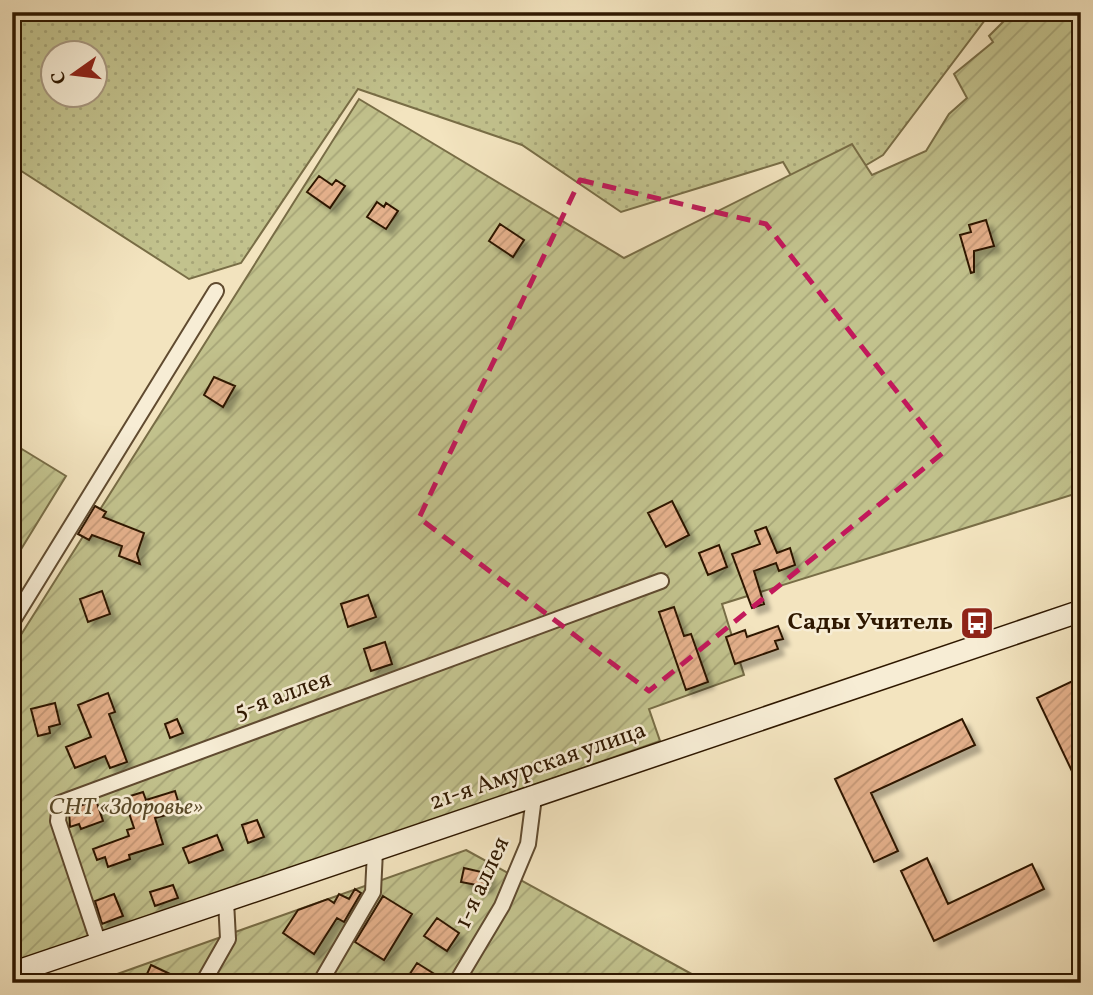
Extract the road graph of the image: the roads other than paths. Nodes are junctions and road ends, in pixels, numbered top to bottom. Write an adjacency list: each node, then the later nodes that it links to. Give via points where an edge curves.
1 (216, 291): 4 (street)
2 (661, 581): 8 (street, 5-я аллея, via 60,803 58,821)
3 (1081, 611): 5 (main road, 21-я Амурская улица)
4 (12, 622)
5 (534, 797): 6 (main road, 21-я Амурская улица); 12 (street, 1-я аллея, via 528,844 502,906)
6 (375, 850): 7 (main road, 21-я Амурская улица); 11 (street, via 373,892)
7 (226, 901): 8 (main road, 21-я Амурская улица); 10 (street, via 228,939)
8 (99, 944): 9 (main road, 21-я Амурская улица)
9 (12, 973)
10 (202, 983)
11 (320, 983)
12 (456, 983)

